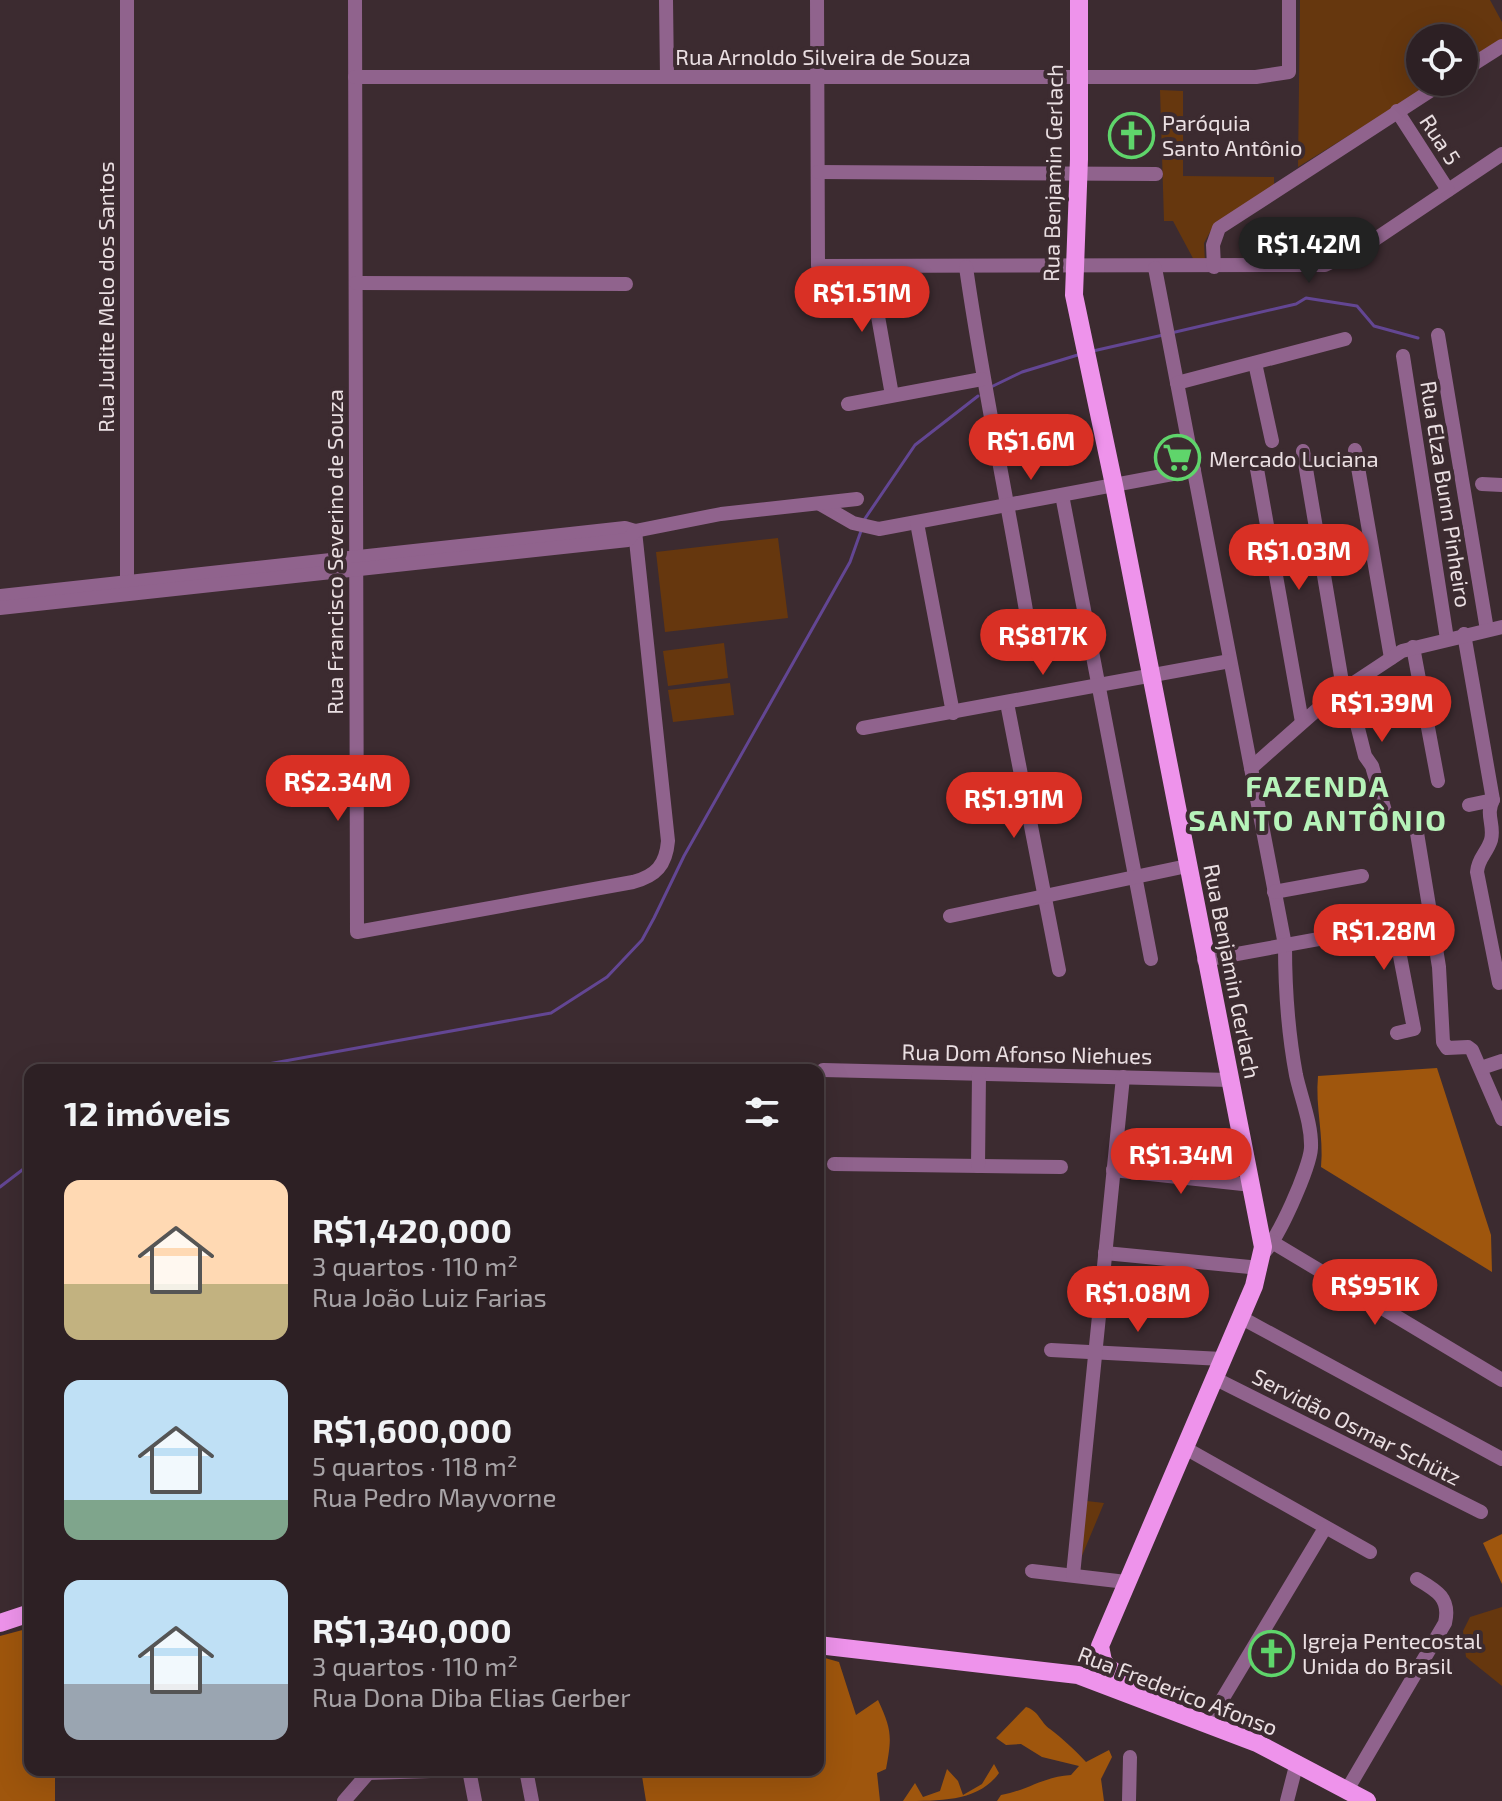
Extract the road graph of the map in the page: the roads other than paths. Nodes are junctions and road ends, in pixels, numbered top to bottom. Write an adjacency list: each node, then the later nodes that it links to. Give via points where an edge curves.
1 (127, 0): 50 (street, Rua Judite Melo dos Santos)
2 (355, 0): 9 (street, Rua Francisco Severino de Souza)
3 (666, 0): 10 (street)
4 (817, 0): 11 (street)
5 (1079, 0): 12 (main road, Rua Benjamin Gerlach)
6 (1289, 0): 12 (street, Rua Arnoldo Silveira de Souza, via 1289,72 1256,77)
7 (1502, 46): 8 (street)
8 (1478, 61)
9 (355, 77): 10 (street, Rua Arnoldo Silveira de Souza); 25 (street, Rua Francisco Severino de Souza)
10 (667, 77): 11 (street, Rua Arnoldo Silveira de Souza)
11 (818, 78): 12 (street, Rua Arnoldo Silveira de Souza); 16 (street)
12 (1079, 78): 17 (main road, Rua Benjamin Gerlach)
13 (1421, 96): 14 (street)
14 (1397, 111): 19 (street, Rua 5); 23 (street, via 1219,228)
15 (1502, 154): 19 (street)
16 (818, 172): 17 (street); 20 (street, via 818,266)
17 (1078, 173): 18 (street); 21 (main road, Rua Benjamin Gerlach)
18 (1156, 174)
19 (1448, 190): 23 (street, via 1337,262)
20 (869, 266): 22 (street); 33 (street)
21 (1073, 266): 22 (street); 24 (street); 41 (main road, Rua Benjamin Gerlach, via 1074,295)
22 (966, 267): 31 (street)
23 (1214, 267): 24 (street)
24 (1155, 268): 32 (street)
25 (356, 283): 26 (street); 49 (street, Rua Francisco Severino de Souza)
26 (626, 284)
27 (1438, 335): 53 (street)
28 (1345, 339): 30 (street)
29 (1403, 356): 55 (street, Rua Elza Bunn Pinheiro)
30 (1255, 363): 32 (street); 35 (street)
31 (982, 379): 33 (street); 46 (street)
32 (1177, 383): 39 (street)
33 (892, 395): 34 (street)
34 (848, 404)
35 (1272, 441)
36 (1355, 450): 58 (street)
37 (1303, 451): 62 (street)
38 (1257, 469): 65 (street)
39 (1194, 470): 41 (street); 59 (street)
40 (1482, 484): 42 (street)
41 (1114, 485): 43 (street); 60 (main road, Rua Benjamin Gerlach)
42 (1502, 485)
43 (1062, 495): 46 (street); 61 (street)
44 (857, 499): 45 (street)
45 (820, 504): 47 (street, via 865,528); 48 (street, via 721,514)
46 (1010, 505): 47 (street); 56 (street)
47 (917, 523): 64 (street)
48 (635, 531): 49 (street, via 625,528 535,546); 49 (street, Rua Francisco Severino de Souza, via 668,841 661,867 633,882 357,932)
49 (356, 562): 50 (street)
50 (127, 588): 51 (street); 52 (street)
51 (0, 596)
52 (0, 608)
53 (1498, 629): 54 (street)
54 (1464, 634): 55 (street); 69 (street)
55 (1447, 639): 57 (street)
56 (1032, 647)
57 (1413, 647): 58 (street); 68 (street)
58 (1391, 658): 62 (street)
59 (1230, 661): 60 (street); 67 (street)
60 (1151, 676): 61 (street); 74 (main road, Rua Benjamin Gerlach)
61 (1099, 686): 63 (street); 76 (street)
62 (1345, 687): 65 (street); 71 (street)
63 (1007, 703): 64 (street); 78 (street)
64 (953, 713): 66 (street)
65 (1302, 722): 67 (street)
66 (863, 728)
67 (1251, 768): 77 (street)
68 (1438, 781)
69 (1493, 800): 70 (street); 72 (street, via 1488,813)
70 (1469, 805)
71 (1385, 811)
72 (1497, 830): 86 (street, via 1477,872)
73 (1417, 833): 80 (street)
74 (1187, 866): 76 (street); 84 (main road, Rua Benjamin Gerlach)
75 (1362, 876): 77 (street)
76 (1135, 877): 78 (street); 83 (street)
77 (1274, 892): 82 (street)
78 (1045, 896): 79 (street); 85 (street)
79 (950, 916)
80 (1429, 919): 81 (street); 89 (street, via 1447,1048 1468,1047)
81 (1394, 925): 82 (street); 87 (street, via 1414,1029)
82 (1285, 945): 84 (street); 100 (street, via 1287,1011 1311,1144 1307,1166)
83 (1151, 959)
84 (1204, 960): 93 (main road, Rua Benjamin Gerlach)
85 (1059, 970)
86 (1499, 983)
87 (1397, 1033)
88 (1502, 1061): 89 (street)
89 (1481, 1068): 94 (street)
90 (824, 1070): 91 (street, Rua Dom Afonso Niehues)
91 (979, 1074): 92 (street, Rua Dom Afonso Niehues); 96 (street)
92 (1123, 1077): 93 (street, Rua Dom Afonso Niehues); 98 (street)
93 (1230, 1080): 99 (main road, Rua Benjamin Gerlach)
94 (1502, 1119)
95 (834, 1164): 96 (street)
96 (978, 1166): 97 (street)
97 (1061, 1167)
98 (1113, 1170): 99 (street); 101 (street)
99 (1252, 1185): 100 (main road, Rua Benjamin Gerlach)
100 (1264, 1251): 101 (street); 102 (main road); 107 (street)
101 (1105, 1253): 104 (street)
102 (1240, 1317): 105 (main road); 109 (street)
103 (1051, 1350): 104 (street)
104 (1095, 1351): 105 (street); 114 (street)
105 (1222, 1359): 106 (main road)
106 (1214, 1378): 108 (main road); 110 (street, Servidão Osmar Schütz)
107 (1502, 1380)
108 (1185, 1448): 111 (street); 116 (main road)
109 (1502, 1459)
110 (1481, 1512)
111 (1325, 1528): 112 (street); 121 (street)
112 (1370, 1552)
113 (1032, 1571): 114 (street)
114 (1073, 1575): 116 (street)
115 (1417, 1579): 127 (street, via 1442,1596 1445,1623)
116 (1126, 1582): 120 (main road, via 1100,1652 1108,1667)
117 (24, 1615): 118 (main road)
118 (0, 1623)
119 (824, 1646): 120 (main road, Rua Frederico Afonso, via 1065,1672)
120 (1161, 1706): 121 (main road, Rua Frederico Afonso)
121 (1208, 1723): 123 (main road, Rua Frederico Afonso)
122 (1130, 1757): 131 (street)
123 (1297, 1762): 127 (main road, Rua Frederico Afonso); 132 (street)
124 (365, 1776): 128 (street)
125 (470, 1776): 129 (street)
126 (527, 1776): 130 (street)
127 (1347, 1790): 133 (main road, Rua Frederico Afonso)
128 (344, 1801)
129 (475, 1801)
130 (532, 1801)
131 (1129, 1801)
132 (1287, 1801)
133 (1367, 1801)

